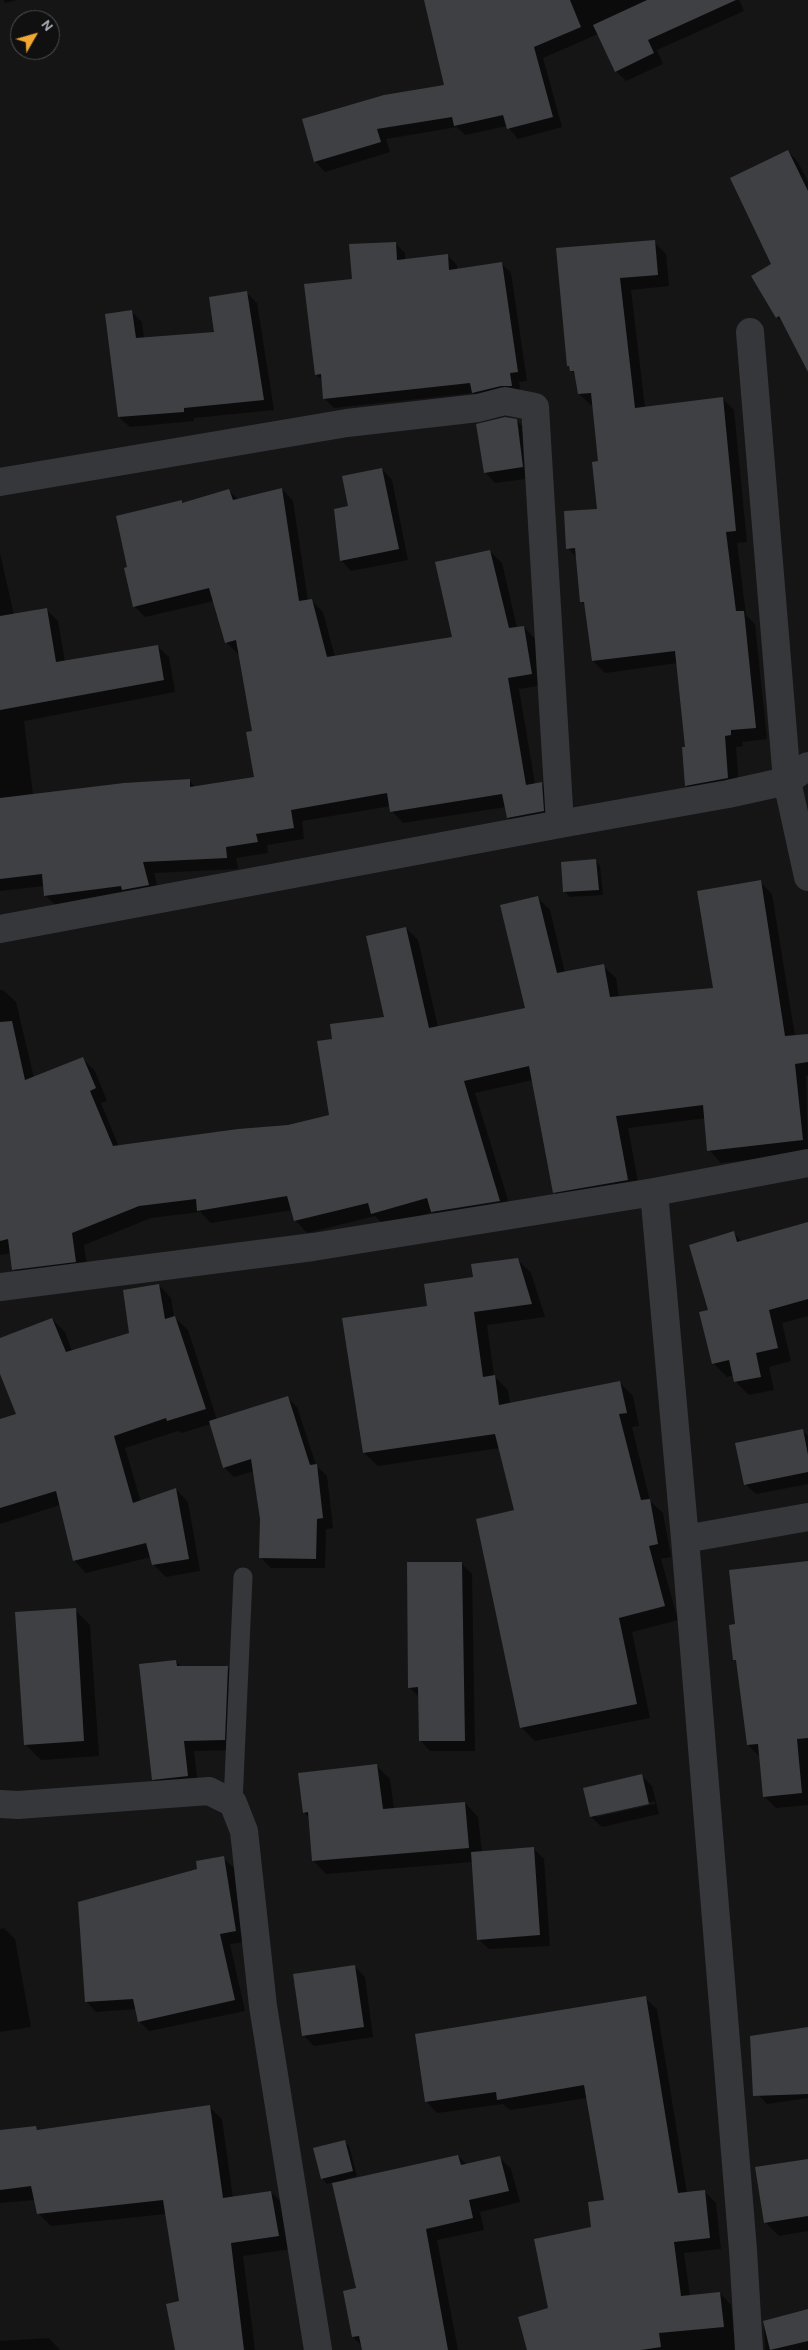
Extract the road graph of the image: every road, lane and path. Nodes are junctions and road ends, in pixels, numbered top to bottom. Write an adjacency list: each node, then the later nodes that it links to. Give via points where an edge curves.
1 (750, 332): 3 (street)
2 (0, 482): 4 (street, via 347,423 478,408 505,401 535,407)
3 (797, 773): 4 (street, via 728,794); 5 (street)
4 (560, 824): 6 (street)
5 (808, 877)
6 (0, 929)
7 (808, 1163): 8 (street)
8 (654, 1192): 9 (street, via 313,1247); 11 (street)
9 (0, 1287)
10 (808, 1517): 11 (street)
11 (685, 1539): 16 (street)
12 (243, 1577): 13 (lane)
13 (233, 1803): 14 (street, via 209,1792); 15 (street, via 244,1830 263,2006)
14 (0, 1804)
15 (318, 2350)
16 (749, 2350)

